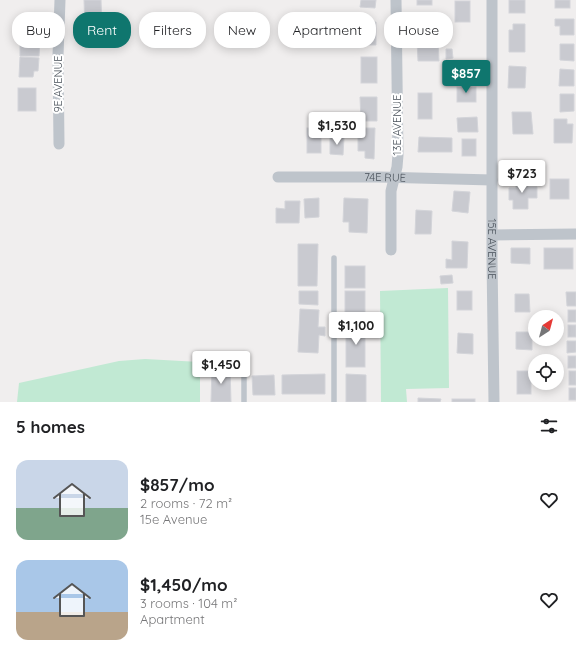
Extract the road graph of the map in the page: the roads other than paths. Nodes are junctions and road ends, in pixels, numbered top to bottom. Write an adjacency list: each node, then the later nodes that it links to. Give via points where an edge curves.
1 (60, 0): 4 (street, 9E AVENUE)
2 (396, 0): 6 (street, 13E AVENUE, via 398,155)
3 (492, 0): 7 (street, 15E AVENUE)
4 (59, 144)
5 (278, 177): 6 (street, 74E RUE)
6 (394, 177): 7 (street, 74E RUE); 10 (street, 13E AVENUE, via 391,191)
7 (492, 180): 9 (street, 15E AVENUE)
8 (576, 234): 9 (street)
9 (492, 235): 15 (street, 15E AVENUE)
10 (391, 250)
11 (334, 258): 14 (lane)
12 (244, 360): 13 (lane)
13 (244, 402)
14 (334, 402)
15 (494, 402)

